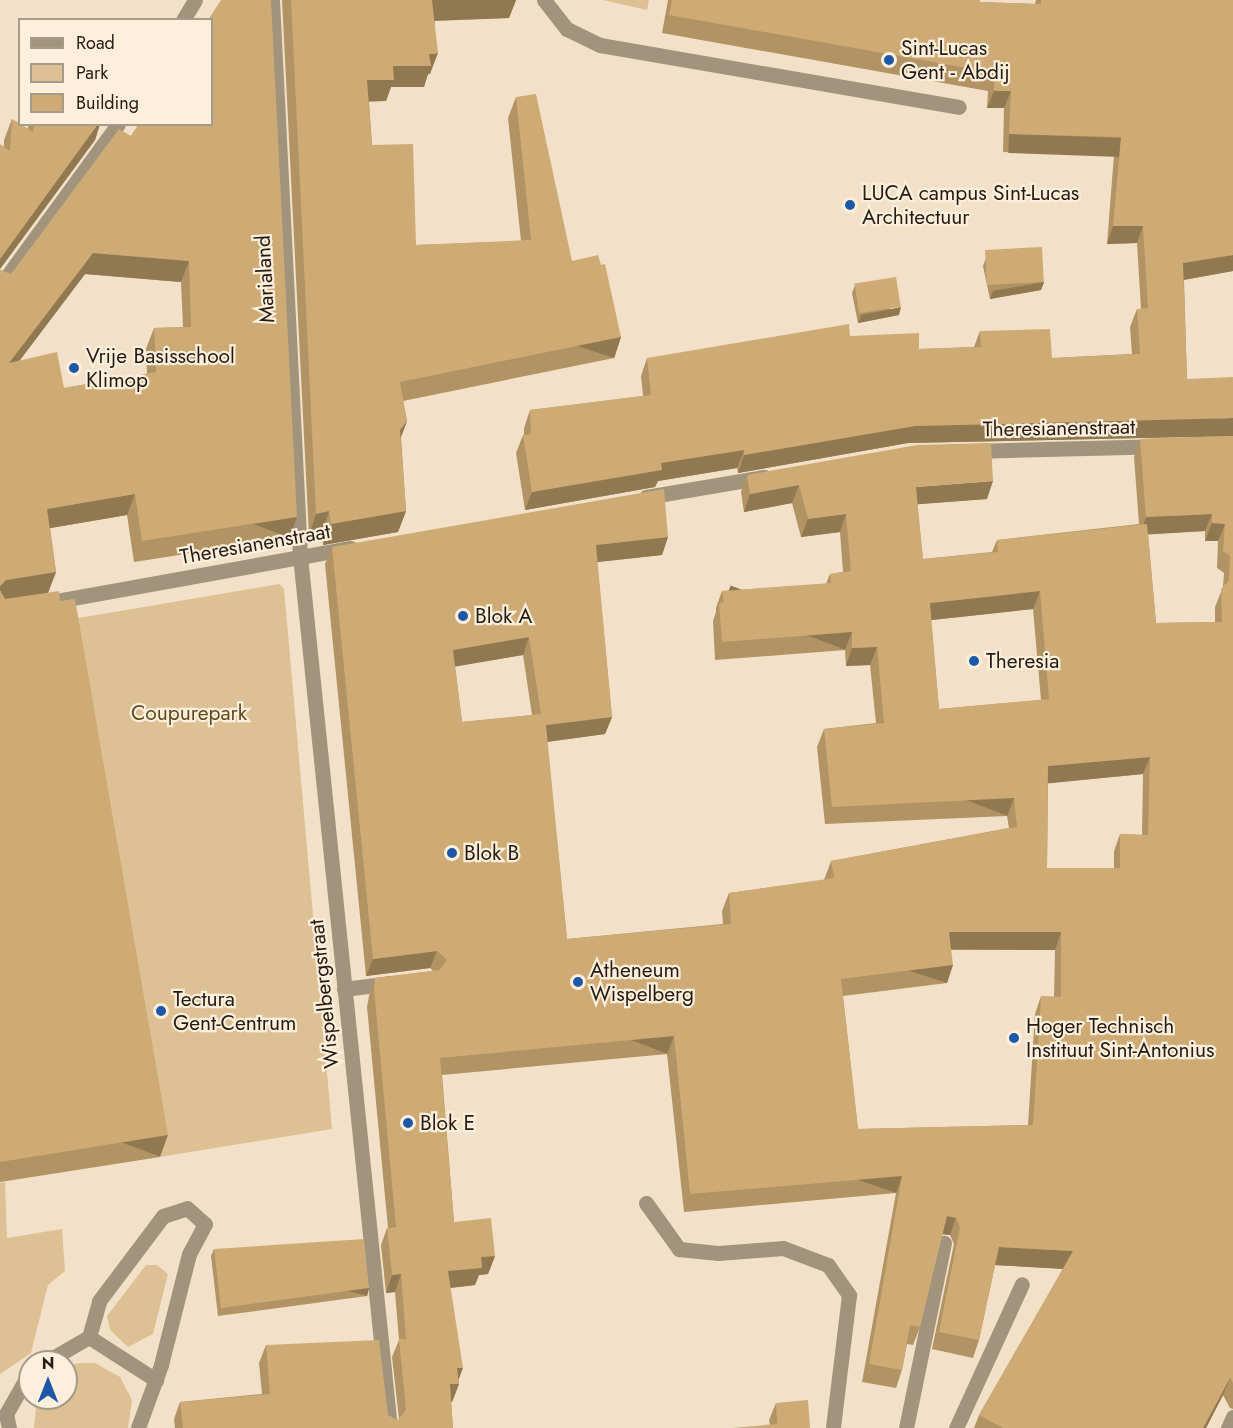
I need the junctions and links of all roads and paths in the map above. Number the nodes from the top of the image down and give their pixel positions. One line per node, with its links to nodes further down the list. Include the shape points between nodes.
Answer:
1 (195, 0): 4 (street)
2 (272, 0): 13 (street, Marialand)
3 (544, 0): 5 (street, via 567,29 600,45)
4 (184, 18)
5 (958, 107)
6 (117, 126): 7 (street)
7 (0, 286)
8 (1173, 446): 9 (street, Theresianenstraat)
9 (958, 451)
10 (781, 474): 11 (street)
11 (628, 500)
12 (370, 544): 13 (street, Theresianenstraat)
13 (300, 556): 14 (street, Theresianenstraat); 16 (street, Wispelbergstraat)
14 (0, 611)
15 (409, 981): 16 (street)
16 (344, 989): 27 (street, Wispelbergstraat)
17 (646, 1203): 28 (street, via 679,1249 718,1253 783,1248 828,1265 849,1295)
18 (944, 1243): 29 (street)
19 (1022, 1284): 30 (street)
20 (89, 1337): 21 (street); 22 (street); 22 (street, via 99,1301 163,1216 187,1208 205,1224 189,1254)
21 (67, 1350)
22 (156, 1380): 26 (street)
23 (18, 1394): 25 (street)
24 (1233, 1417): 31 (street)
25 (5, 1418)
26 (138, 1428)
27 (390, 1428)
28 (833, 1428)
29 (906, 1428)
30 (956, 1428)
31 (1228, 1428)

